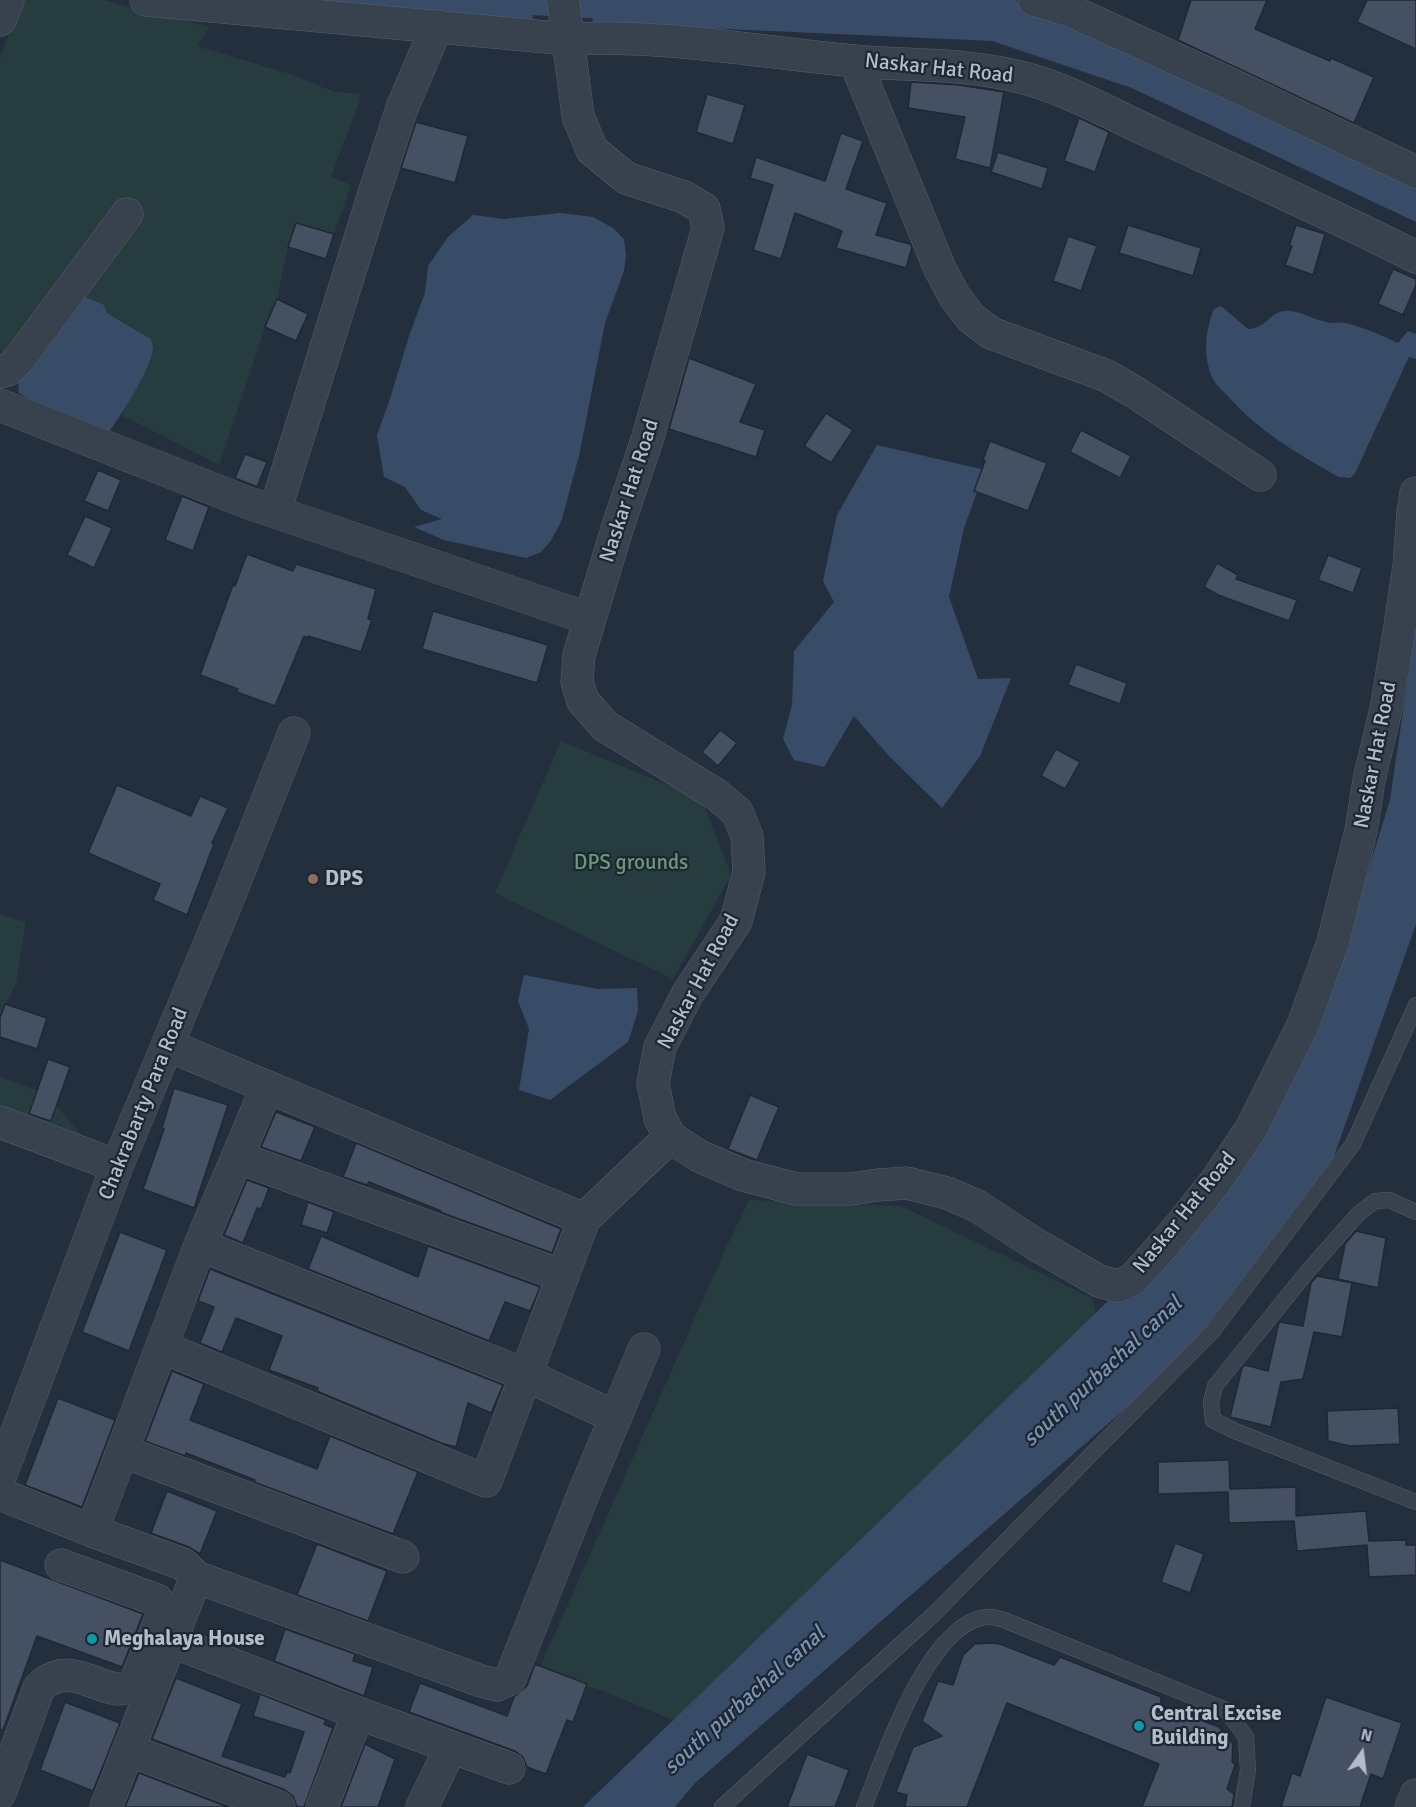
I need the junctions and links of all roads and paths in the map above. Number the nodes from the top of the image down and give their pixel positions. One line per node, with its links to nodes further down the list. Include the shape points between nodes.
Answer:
1 (8, 0): 4 (street)
2 (146, 0): 6 (street)
3 (1034, 0): 8 (street, via 1080,15)
4 (0, 20)
5 (566, 21): 6 (street); 7 (street, Naskar Hat Road, via 604,37); 16 (street, Naskar Hat Road, via 578,116 592,150 626,178 684,197 704,209 708,228)
6 (437, 26): 15 (street, via 402,108)
7 (855, 61): 10 (street, Naskar Hat Road, via 987,70 1026,78 1078,98); 13 (street, via 940,269 971,318 991,333 1107,376)
8 (1416, 172)
9 (127, 214): 11 (street, via 20,358)
10 (1416, 257)
11 (0, 372)
12 (0, 405): 15 (street)
13 (1260, 476)
14 (1416, 493): 22 (street, Naskar Hat Road, via 1400,626 1361,831 1333,942 1304,1025 1251,1129 1216,1181 1133,1279 1117,1286 1099,1281 976,1206 947,1193 907,1183 851,1190 796,1190 744,1175 699,1156)
15 (275, 511): 16 (street)
16 (590, 619): 22 (street, Naskar Hat Road, via 579,655 577,682 583,701 605,726 717,795 737,812 747,836 749,872 736,921 688,993 660,1047 653,1083 660,1118)
17 (294, 733): 19 (street, Chakrabarty Para Road)
18 (1416, 1005): 52 (lane, via 1353,1144 1212,1332 934,1614)
19 (167, 1046): 20 (street); 24 (street, Chakrabarty Para Road)
20 (267, 1087): 23 (street); 26 (street)
21 (0, 1122): 24 (street)
22 (670, 1137): 26 (street)
23 (237, 1157): 27 (street); 28 (street)
24 (117, 1166): 34 (street, Chakrabarty Para Road)
25 (1416, 1212): 36 (lane, via 1389,1200 1375,1201 1358,1214 1215,1386 1211,1402 1213,1420 1234,1431)
26 (584, 1219): 28 (street)
27 (200, 1245): 29 (street); 31 (street)
28 (563, 1276): 31 (street)
29 (162, 1347): 31 (street, via 486,1480); 33 (street)
30 (644, 1349): 32 (street)
31 (526, 1375): 32 (street)
32 (615, 1417): 40 (street, via 510,1679 497,1685)
33 (122, 1451): 37 (street); 38 (street)
34 (0, 1477)
35 (0, 1494): 37 (street)
36 (1416, 1502)
37 (92, 1531): 40 (street, via 183,1564)
38 (403, 1557)
39 (61, 1565): 46 (street, via 157,1600 164,1611 135,1683 129,1688 121,1690 60,1675 39,1688)
40 (196, 1577): 41 (street)
41 (171, 1641): 42 (street); 44 (street)
42 (358, 1713): 43 (street); 50 (street)
43 (452, 1747): 45 (street); 51 (street)
44 (129, 1750): 48 (street); 49 (street)
45 (509, 1768)
46 (0, 1793)
47 (1416, 1795): 55 (street)
48 (106, 1807)
49 (279, 1807)
50 (322, 1807)
51 (422, 1807)
52 (722, 1807)
53 (864, 1807): 54 (lane, via 924,1670 942,1644 965,1625 987,1617 1004,1620 1226,1710 1246,1737 1248,1770)
54 (1242, 1807)
55 (1411, 1807)

